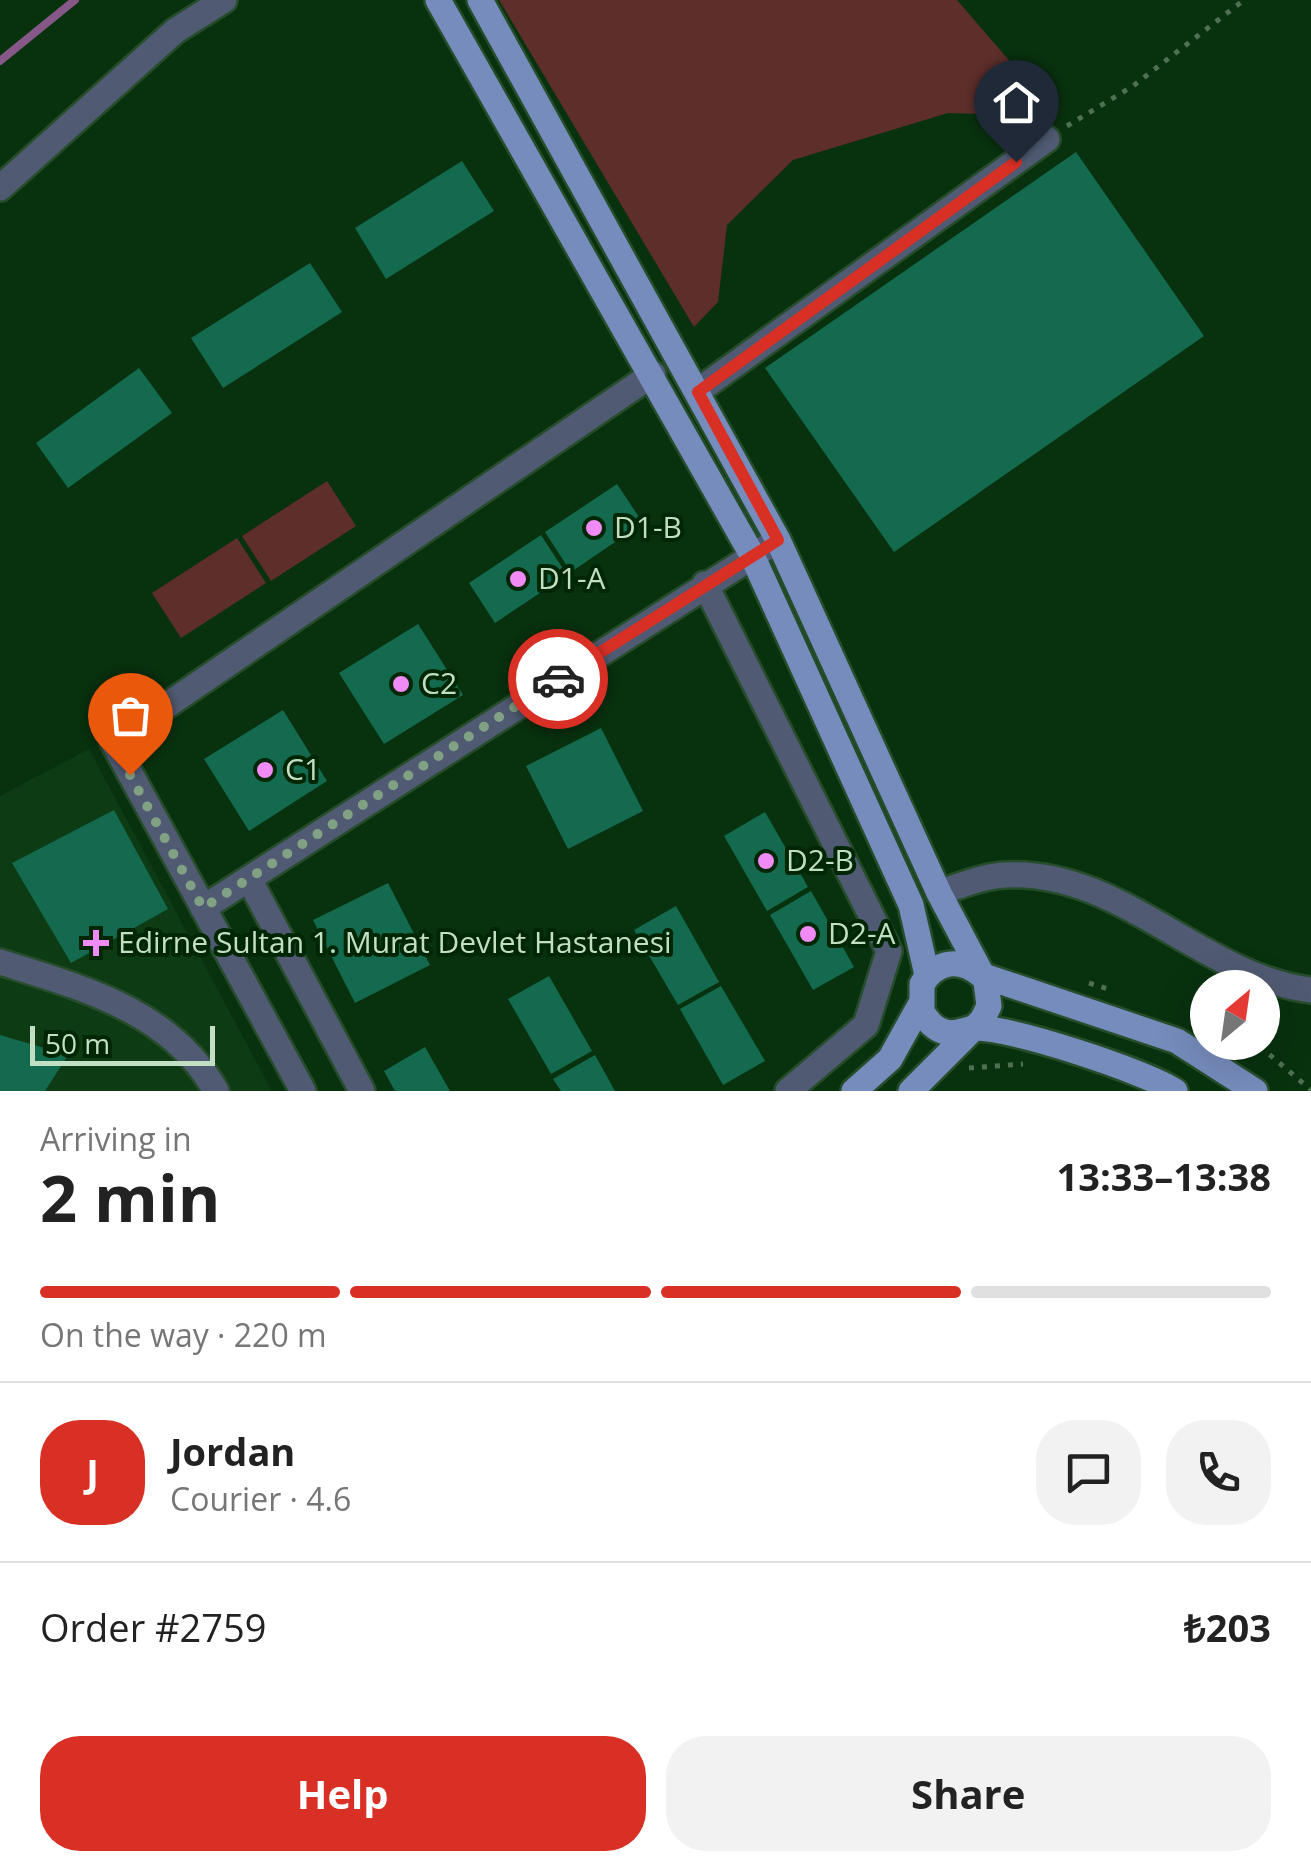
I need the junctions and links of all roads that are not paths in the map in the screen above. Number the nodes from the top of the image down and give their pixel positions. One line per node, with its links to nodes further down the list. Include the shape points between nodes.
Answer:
1 (224, 0): 5 (street, via 175,31)
2 (438, 0): 6 (main road)
3 (480, 0): 7 (main road)
4 (1048, 139): 7 (street)
5 (0, 188)
6 (654, 374): 9 (main road); 13 (street, via 112,742)
7 (698, 392): 8 (main road)
8 (778, 540): 9 (street); 12 (main road)
9 (751, 553): 10 (street); 15 (main road, via 912,904)
10 (705, 584): 11 (street); 24 (street, via 889,951 866,1025)
11 (250, 881): 13 (street); 23 (street)
12 (938, 893): 16 (main road); 17 (street, via 1004,875 1082,887 1232,965)
13 (203, 908): 22 (street)
14 (0, 962): 21 (street, via 151,1018 200,1062)
15 (928, 975): 16 (main road, via 950,963); 18 (main road)
16 (981, 975): 19 (main road, via 989,1006); 27 (main road, via 1177,1042)
17 (1311, 990)
18 (920, 1005): 19 (main road, via 940,1030); 25 (main road, via 890,1059)
19 (974, 1028): 20 (main road); 26 (main road, via 1108,1061)
20 (919, 1084)
21 (216, 1091)
22 (304, 1091)
23 (362, 1091)
24 (788, 1091)
25 (854, 1091)
26 (1175, 1091)
27 (1255, 1091)

